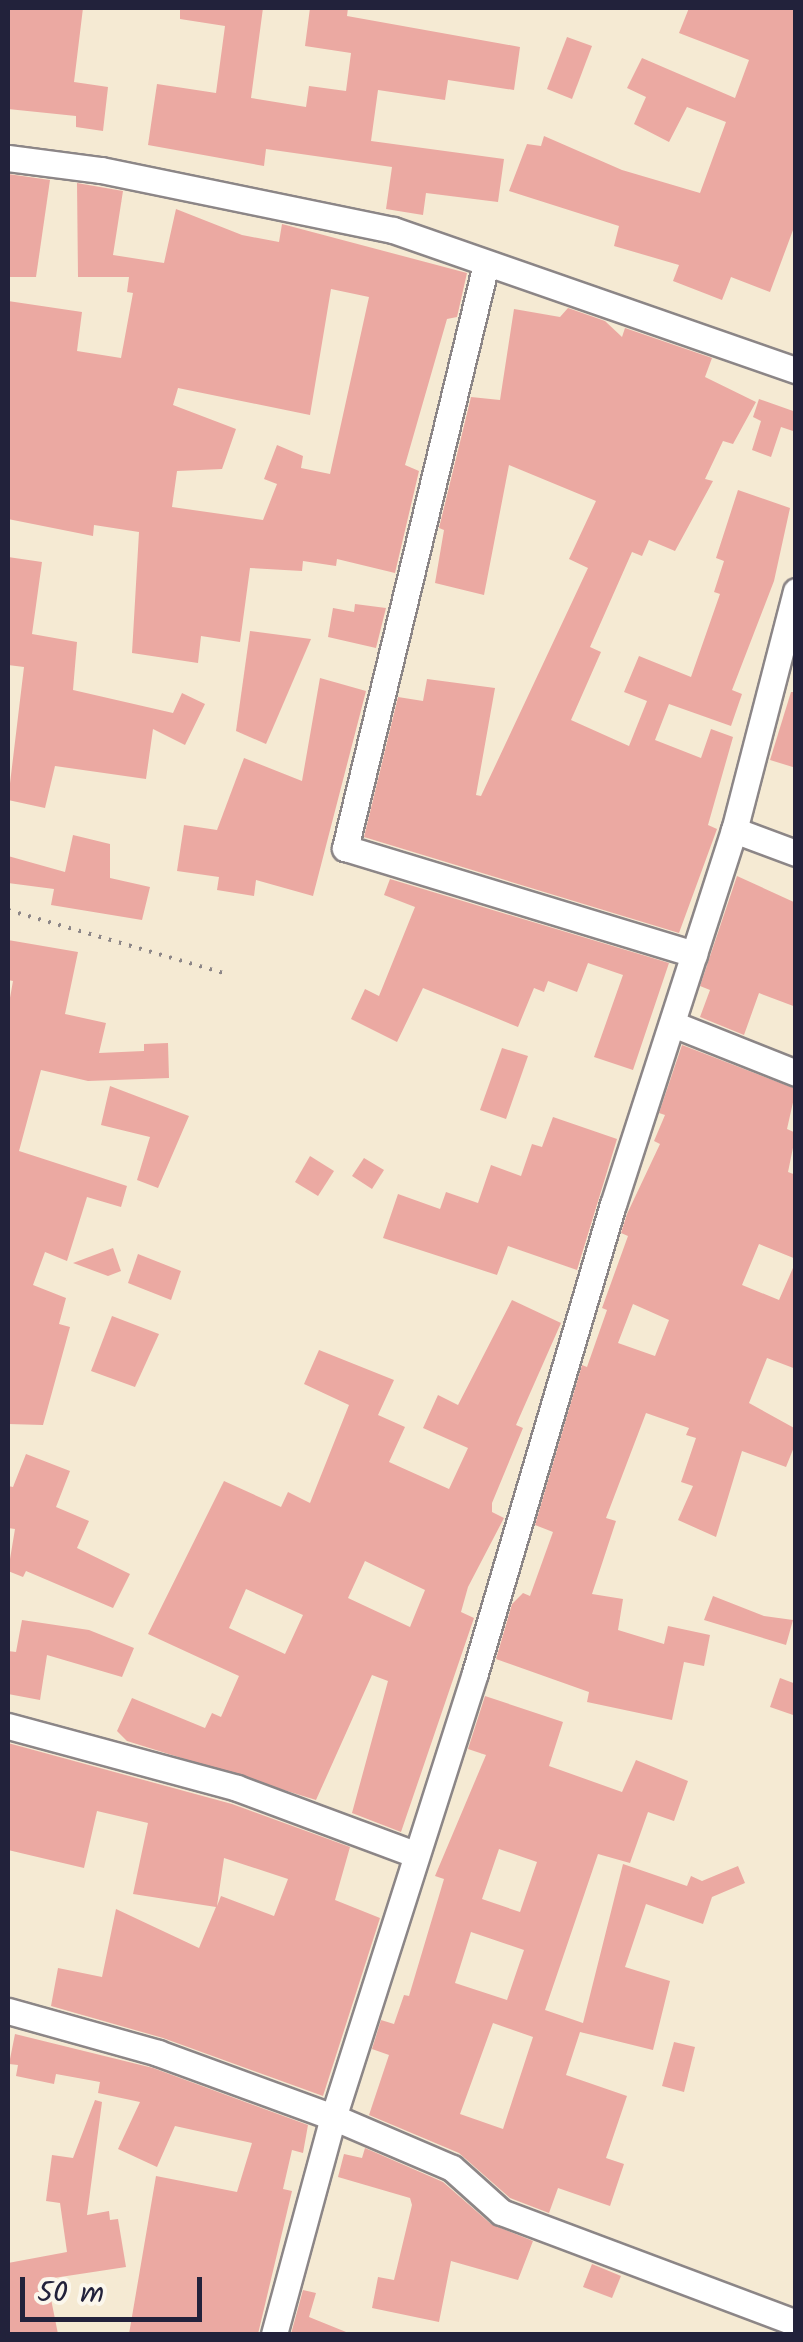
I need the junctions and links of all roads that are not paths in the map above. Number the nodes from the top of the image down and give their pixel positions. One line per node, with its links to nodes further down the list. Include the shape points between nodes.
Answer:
1 (8, 158): 2 (street, via 101,170 393,230)
2 (486, 264): 3 (street); 7 (street, via 345,848)
3 (796, 370)
4 (796, 591): 5 (street)
5 (734, 830): 6 (street); 7 (street)
6 (796, 853)
7 (694, 954): 8 (street)
8 (673, 1024): 9 (street); 11 (street)
9 (796, 1073)
10 (8, 1726): 11 (street, via 237,1788)
11 (414, 1854): 13 (street)
12 (8, 2011): 13 (street, via 158,2053)
13 (334, 2116): 14 (street, via 452,2168 501,2212); 15 (street)
14 (796, 2323)
15 (274, 2334)

